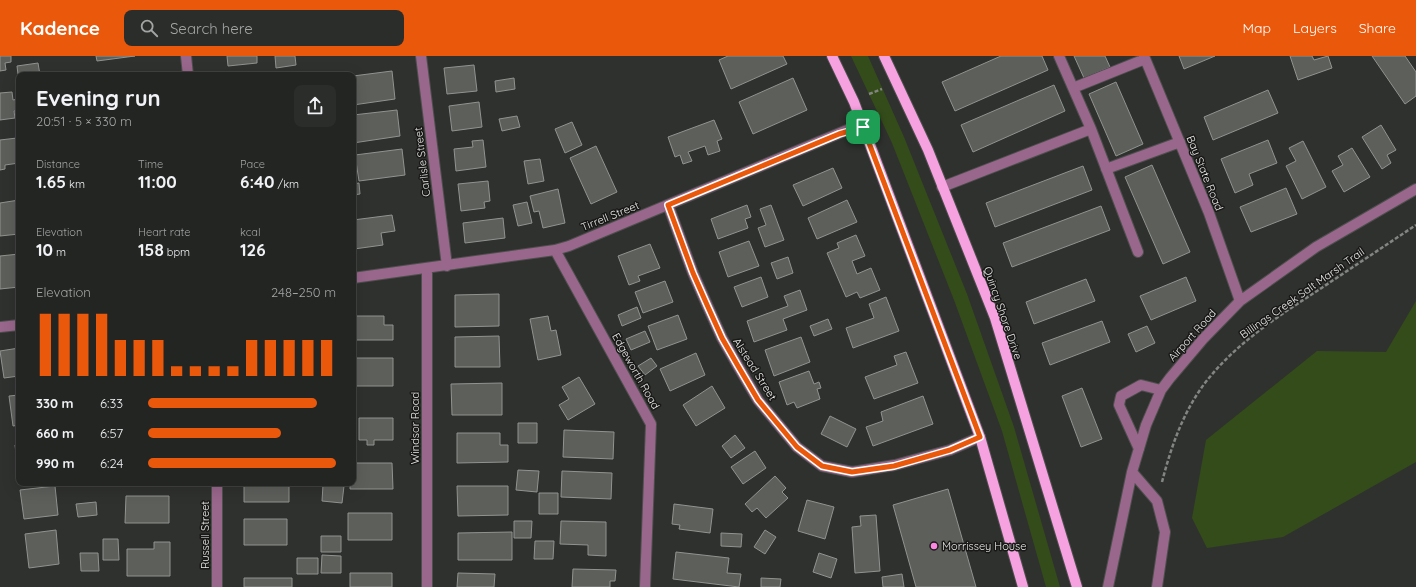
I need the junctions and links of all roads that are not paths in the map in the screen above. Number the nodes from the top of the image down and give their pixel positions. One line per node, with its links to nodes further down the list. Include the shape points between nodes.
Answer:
1 (186, 56): 7 (street)
2 (421, 56): 18 (street, Carlisle Street)
3 (832, 56): 9 (main road)
4 (884, 56): 13 (main road, Quincy Shore Drive, via 928,150)
5 (1059, 56): 8 (street)
6 (1144, 57): 8 (street); 11 (street, Bay State Road)
7 (188, 72)
8 (1073, 88): 10 (street)
9 (863, 127): 15 (street, Tirrell Street, via 839,134); 25 (main road)
10 (1091, 129): 12 (street); 13 (street)
11 (1180, 142): 12 (street); 21 (street, Bay State Road, via 1209,213)
12 (1106, 169): 17 (street)
13 (942, 187): 33 (main road, Quincy Shore Drive, via 994,318)
14 (1416, 189): 21 (street, Airport Road, via 1316,247)
15 (668, 205): 16 (street, Tirrell Street); 25 (street, Alstead Street, via 693,273 722,338 758,400 797,447 822,466 852,472 894,466 950,450)
16 (555, 250): 18 (street, Tirrell Street); 31 (street, Edgeworth Road, via 651,424)
17 (1138, 252)
18 (447, 266): 19 (street, Tirrell Street)
19 (427, 269): 20 (street, Tirrell Street); 30 (street, Windsor Road)
20 (356, 278)
21 (1240, 301): 24 (street, Airport Road, via 1203,339)
22 (16, 325): 23 (street)
23 (0, 328)
24 (1161, 390): 26 (street, Airport Road); 26 (street, via 1140,385 1121,396 1120,404)
25 (980, 437): 32 (main road)
26 (1139, 449): 27 (street, Airport Road)
27 (1132, 472): 34 (street, Airport Road); 35 (street, via 1158,501 1165,532)
28 (216, 486): 29 (street, Russell Street)
29 (217, 587)
30 (427, 587)
31 (644, 587)
32 (1023, 587)
33 (1077, 587)
34 (1108, 587)
35 (1157, 587)

